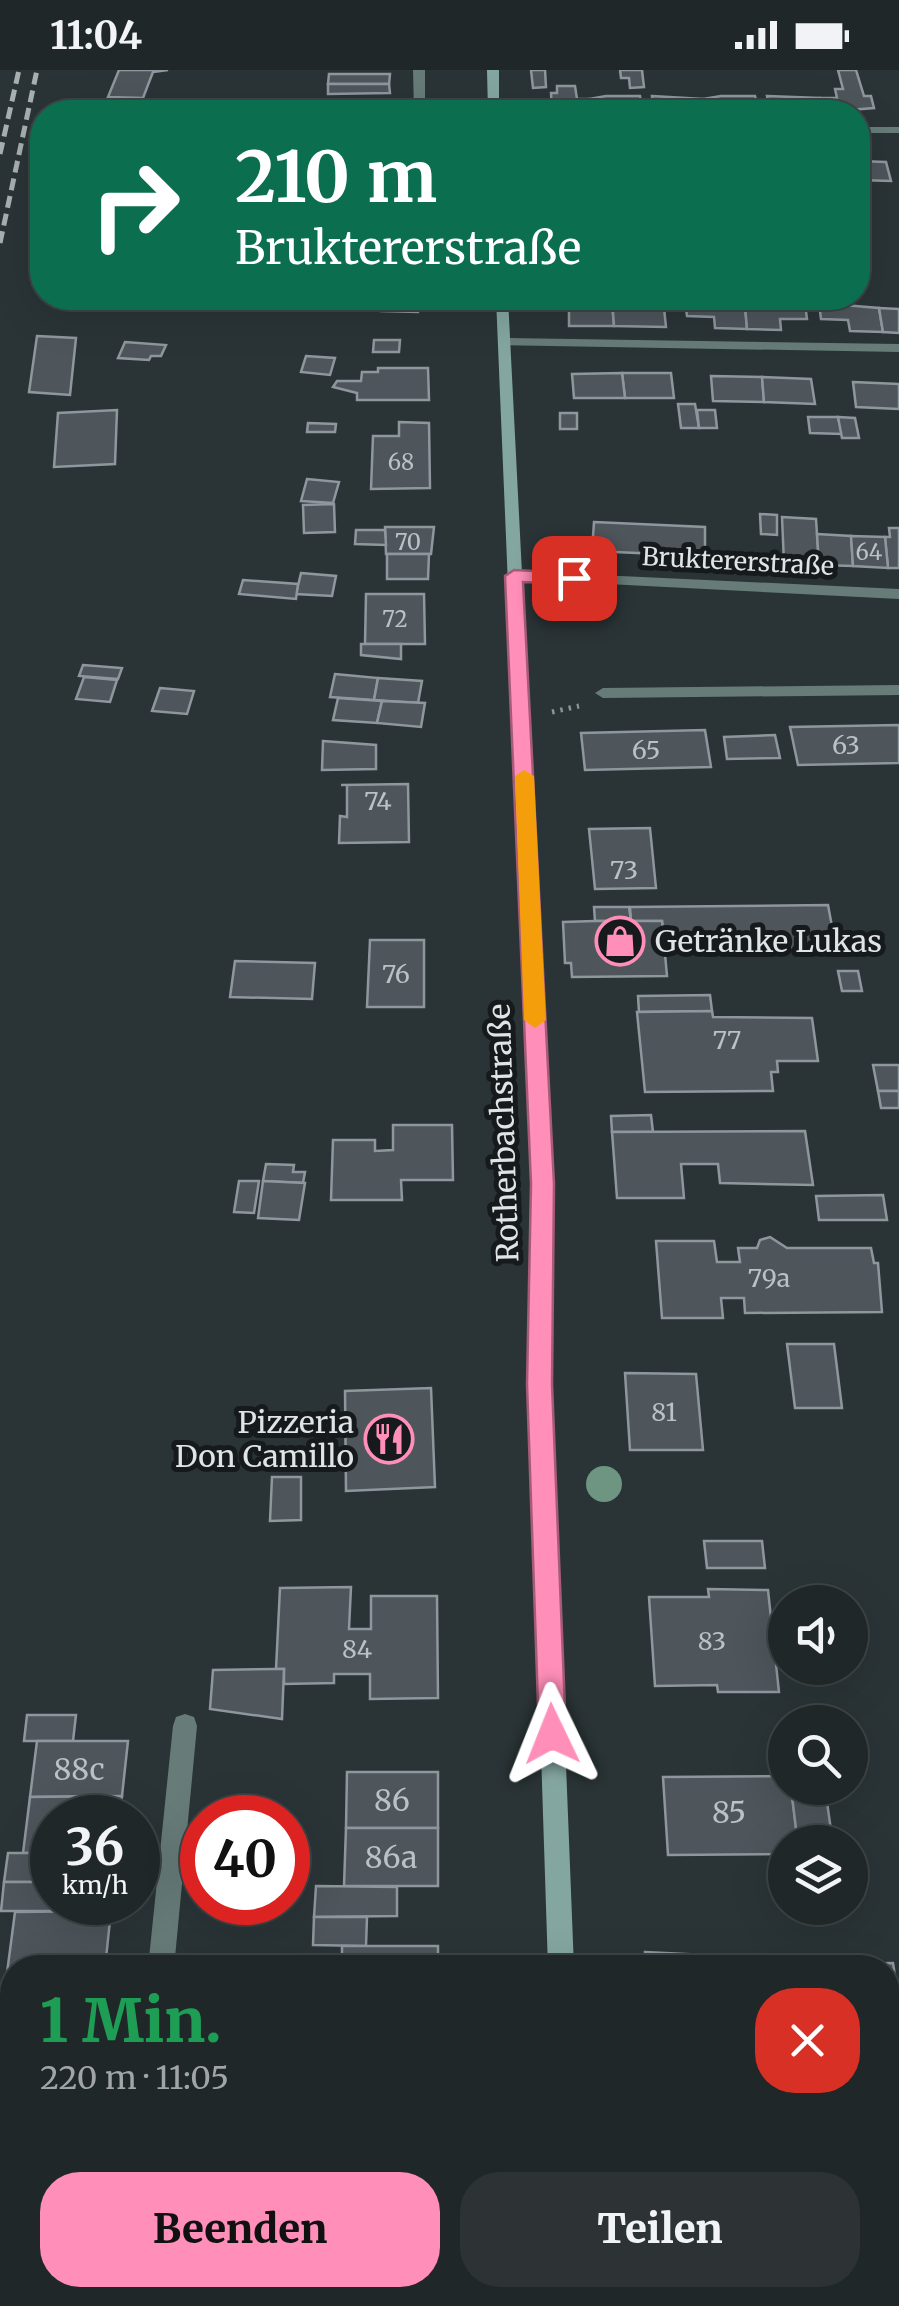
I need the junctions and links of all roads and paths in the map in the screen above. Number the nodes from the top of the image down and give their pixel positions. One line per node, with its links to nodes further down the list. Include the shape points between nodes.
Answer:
1 (419, 70): 3 (street)
2 (493, 70): 4 (street)
3 (420, 100)
4 (494, 100)
5 (870, 130): 6 (street)
6 (899, 130)
7 (503, 310): 8 (street, Rotherbachstraße)
8 (504, 342): 9 (street); 10 (street, Rotherbachstraße)
9 (899, 348)
10 (514, 576): 11 (street, Bruktererstraße); 14 (street, Rotherbachstraße)
11 (899, 594)
12 (899, 690): 13 (street)
13 (603, 693): 14 (path, via 570,711)
14 (521, 713): 17 (street, Rotherbachstraße, via 542,1184 540,1384)
15 (186, 1726): 16 (street)
16 (162, 1955)
17 (561, 1955)

